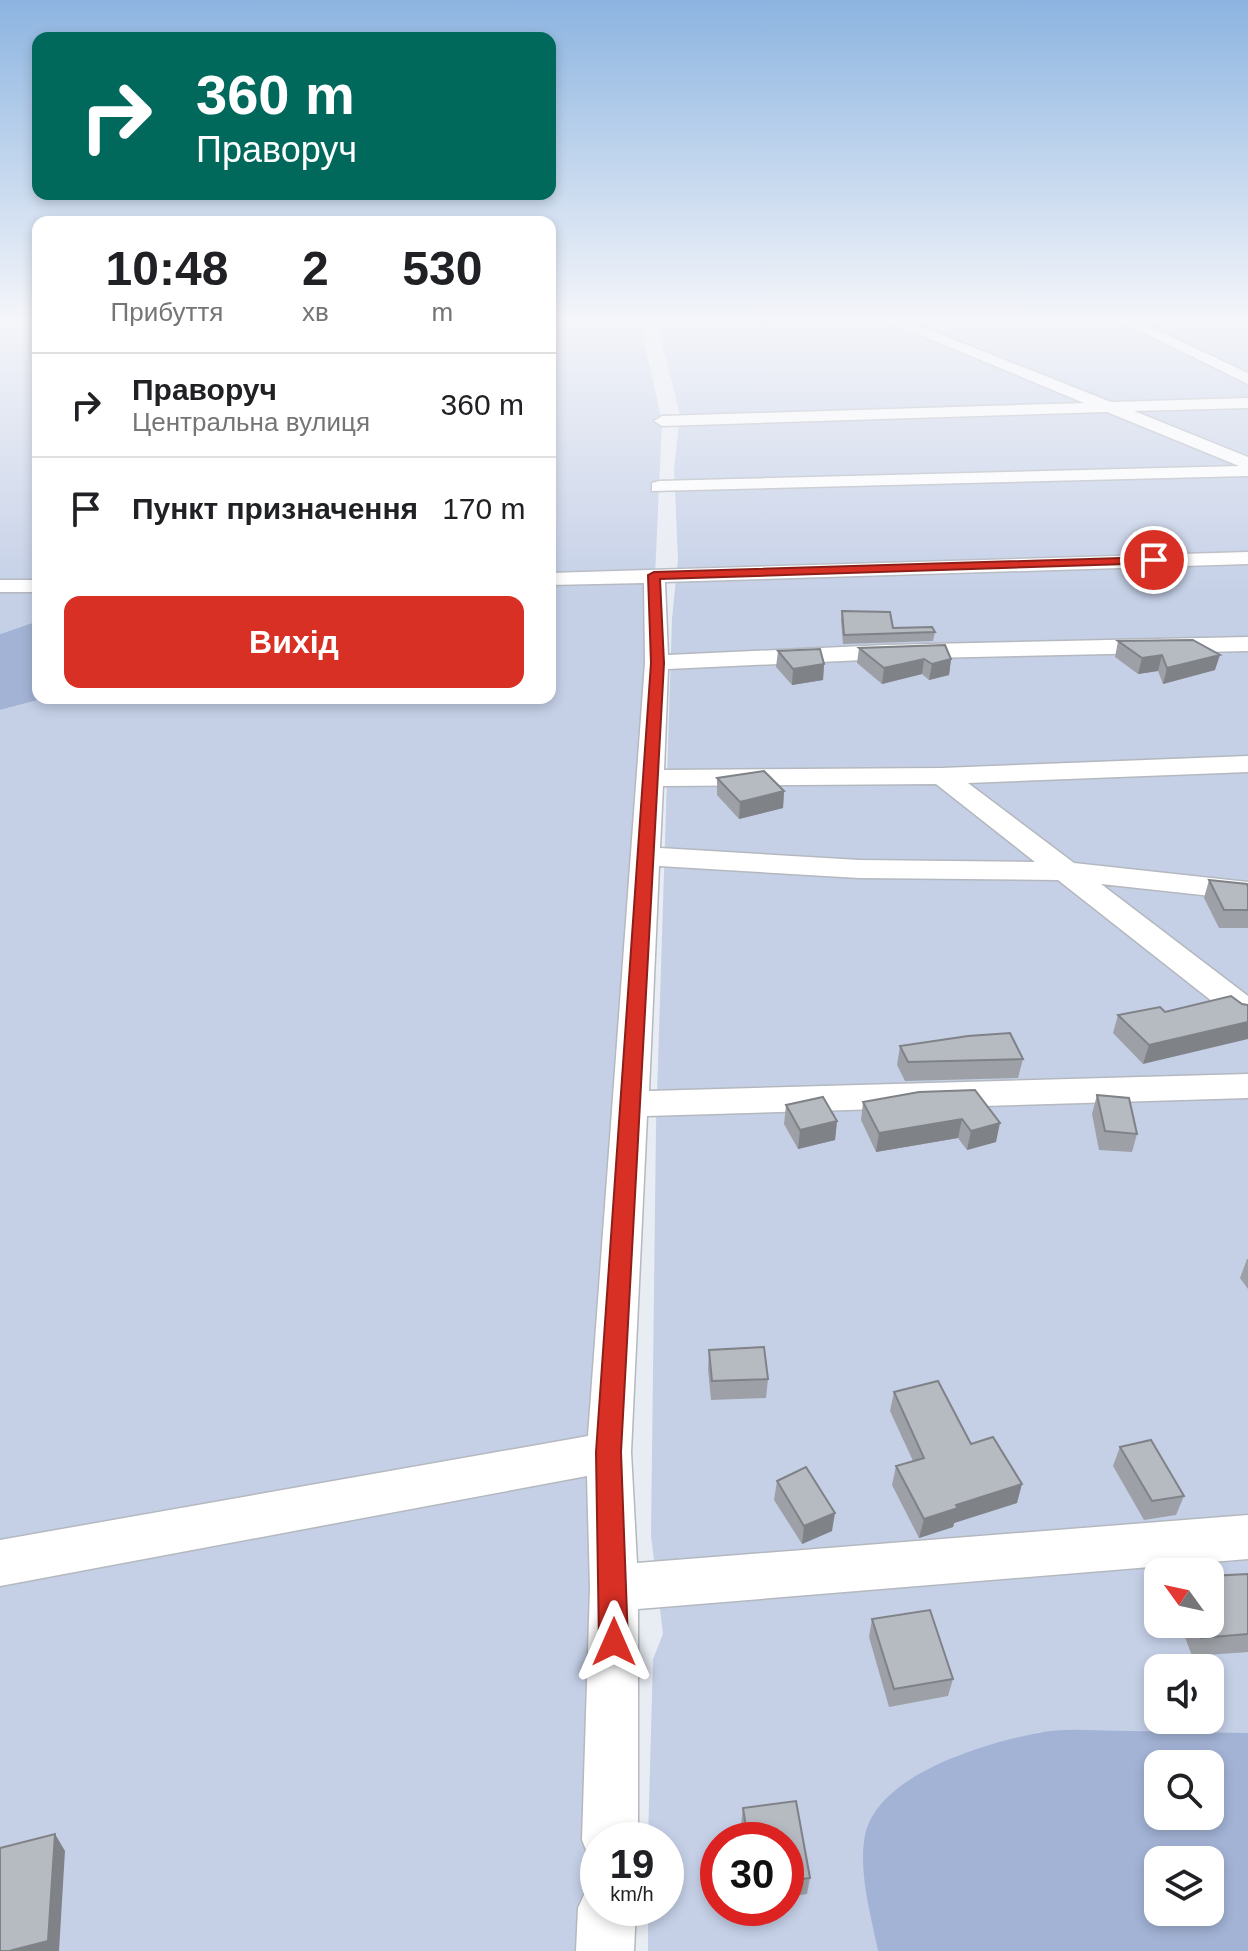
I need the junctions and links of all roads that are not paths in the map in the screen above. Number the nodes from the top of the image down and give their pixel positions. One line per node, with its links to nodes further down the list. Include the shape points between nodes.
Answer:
1 (1011, 411): 3 (street)
2 (1125, 411): 4 (street)
3 (662, 421)
4 (1248, 463)
5 (1248, 471): 6 (street)
6 (659, 487)
7 (1248, 558): 8 (street)
8 (654, 575): 9 (street); 13 (street)
9 (556, 579)
10 (0, 586): 11 (street)
11 (32, 586)
12 (1248, 644): 13 (street)
13 (657, 663): 16 (street)
14 (1248, 764): 15 (street)
15 (942, 776): 16 (street); 18 (street)
16 (649, 778): 17 (street)
17 (644, 856): 18 (street, via 859,869); 22 (street)
18 (1065, 871): 19 (street); 20 (street)
19 (1248, 891)
20 (1248, 1012)
21 (1248, 1086): 22 (street)
22 (629, 1104): 23 (street)
23 (609, 1452): 25 (street); 26 (street)
24 (1248, 1537): 26 (street)
25 (0, 1563)
26 (614, 1588): 27 (street)
27 (610, 1822)
28 (606, 1926): 29 (street)
29 (605, 1951)

